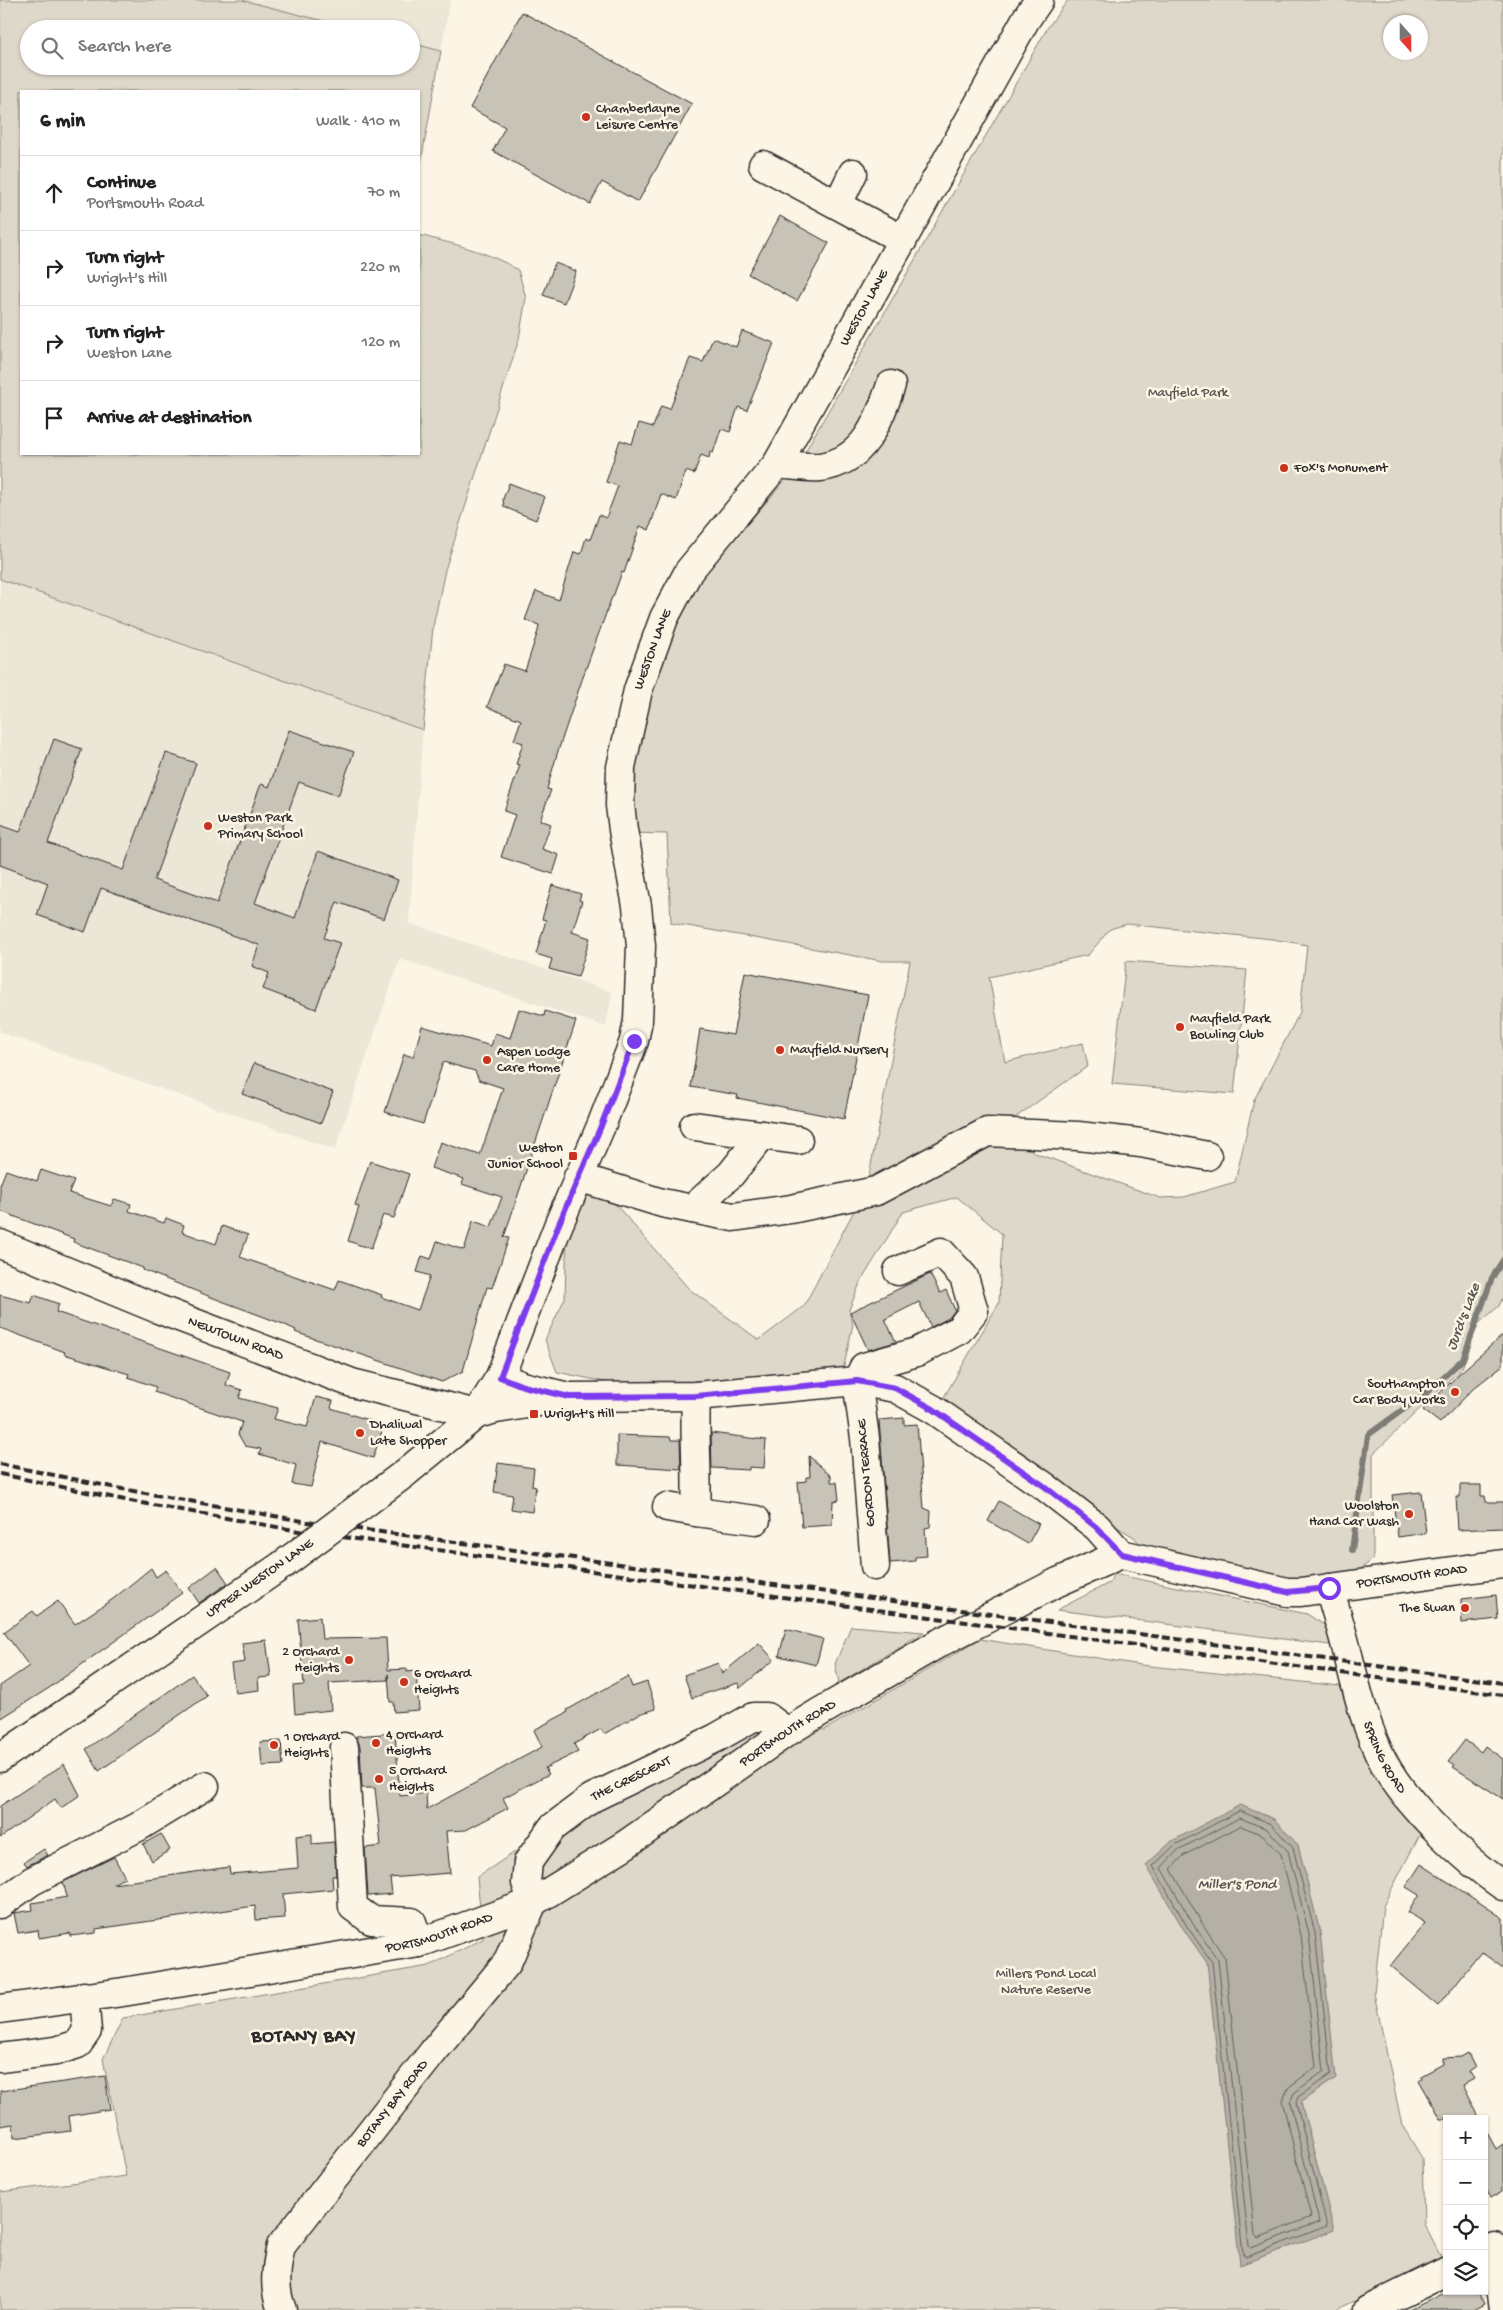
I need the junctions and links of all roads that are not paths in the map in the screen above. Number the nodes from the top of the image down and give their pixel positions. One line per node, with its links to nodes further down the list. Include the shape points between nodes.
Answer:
1 (1039, 0): 5 (street, WESTON LANE)
2 (763, 165): 4 (street)
3 (853, 173): 4 (street)
4 (838, 204): 5 (street)
5 (903, 240): 7 (street, WESTON LANE)
6 (891, 385): 7 (street, via 871,435 854,452 823,466 809,468)
7 (778, 464): 12 (street, WESTON LANE, via 689,571 664,618 632,709 621,767 620,805 641,946 638,1020 627,1063)
8 (694, 1126): 9 (street)
9 (762, 1135): 10 (street); 13 (street, via 731,1174)
10 (798, 1140)
11 (1207, 1156): 13 (street, via 1141,1143 1078,1136 987,1132 876,1190 791,1209 733,1216)
12 (578, 1177): 13 (street); 16 (street, WESTON LANE)
13 (692, 1209)
14 (0, 1244): 20 (street, NEWTOWN ROAD, via 344,1380)
15 (898, 1271): 17 (street, via 941,1252 964,1277 974,1311 960,1330 917,1352 864,1367)
16 (500, 1377): 19 (street); 20 (street, UPPER WESTON LANE)
17 (857, 1381): 18 (street); 24 (street, via 895,1388 933,1409 1063,1501 1096,1527); 26 (street, GORDON TERRACE)
18 (696, 1396): 19 (street); 22 (street)
19 (569, 1397): 20 (street)
20 (477, 1414): 30 (street, UPPER WESTON LANE, bridge, via 404,1474 281,1566)
21 (667, 1507): 22 (street)
22 (696, 1512): 23 (street)
23 (756, 1520)
24 (1122, 1554): 27 (street, PORTSMOUTH ROAD, via 1287,1592); 28 (street, PORTSMOUTH ROAD, via 1056,1583 941,1642)
25 (1503, 1564): 27 (street, PORTSMOUTH ROAD)
26 (875, 1566)
27 (1329, 1588): 32 (street, SPRING ROAD, via 1360,1700 1384,1764 1420,1810 1455,1846)
28 (787, 1732): 33 (street, PORTSMOUTH ROAD, via 625,1845); 33 (street, THE CRESCENT, via 767,1718 753,1716 716,1738 592,1798 552,1828 528,1862 526,1883)
29 (344, 1747): 35 (street, via 353,1907 371,1920 412,1922)
30 (0, 1758)
31 (205, 1786): 34 (street, via 138,1827 32,1881)
32 (1503, 1886)
33 (533, 1902): 35 (street, PORTSMOUTH ROAD); 42 (street, BOTANY BAY ROAD, via 507,1963 281,2246 275,2272)
34 (0, 1904)
35 (419, 1943): 36 (street, PORTSMOUTH ROAD)
36 (84, 1996): 37 (street, PORTSMOUTH ROAD); 38 (street, via 87,2031 78,2044 56,2051)
37 (0, 2008)
38 (0, 2058)
39 (1494, 2247): 41 (street)
40 (1443, 2273): 43 (street)
41 (1503, 2309)
42 (282, 2310)
43 (1368, 2310)

